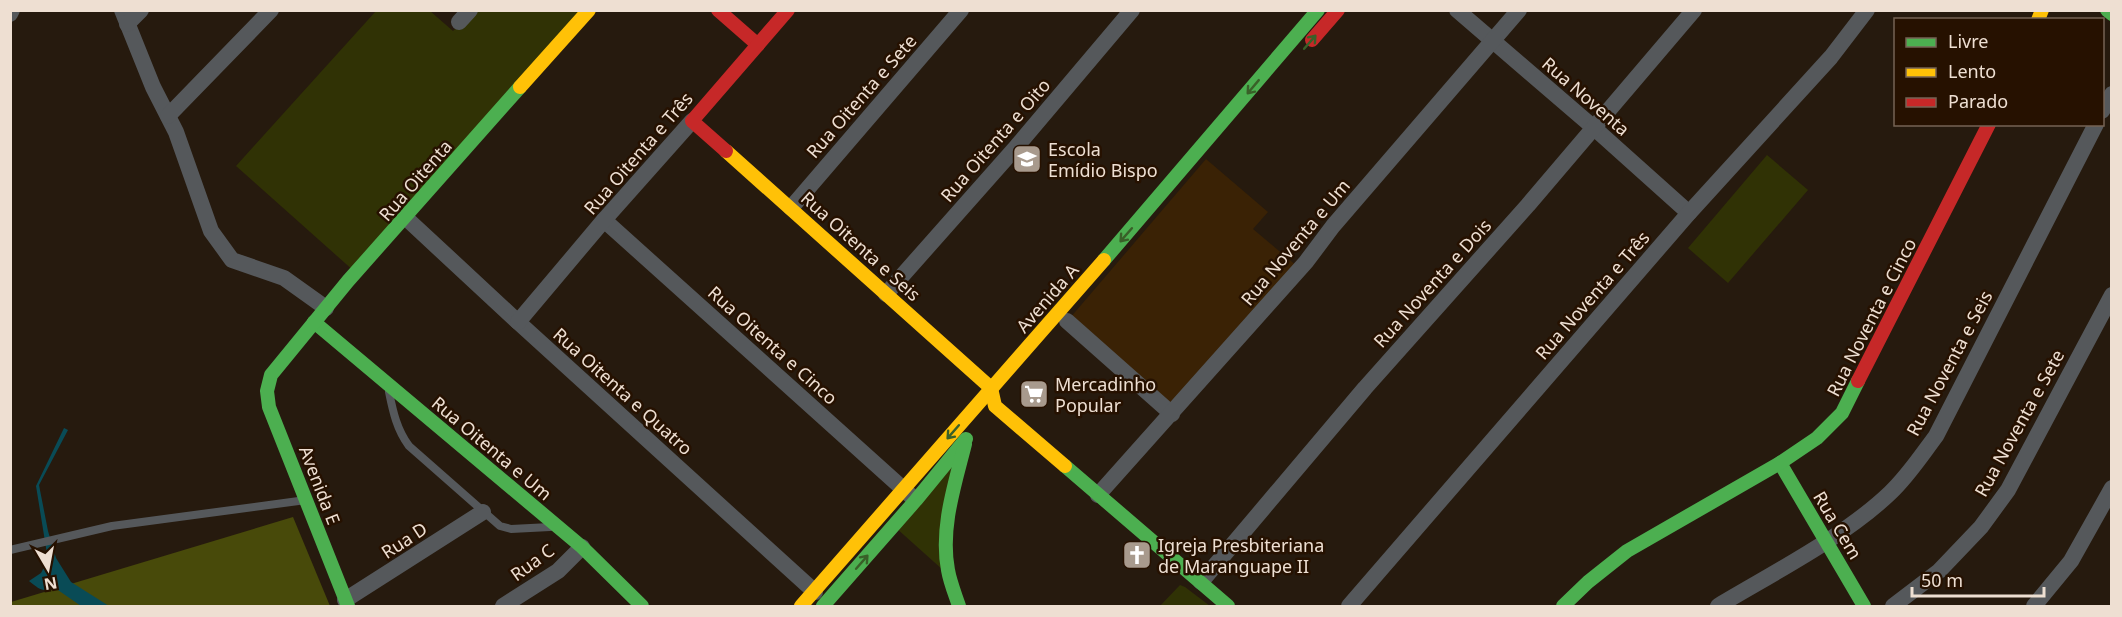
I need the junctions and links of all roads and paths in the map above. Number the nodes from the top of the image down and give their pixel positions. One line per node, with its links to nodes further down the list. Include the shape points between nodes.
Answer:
1 (141, 10): 16 (street)
2 (272, 10): 23 (street)
3 (589, 10): 30 (street, Rua Oitenta)
4 (718, 10): 18 (street)
5 (788, 10): 18 (street, Rua Oitenta e Três)
6 (961, 10): 28 (street, Rua Oitenta e Sete)
7 (1132, 10): 32 (street, Rua Oitenta e Oito)
8 (1318, 10): 40 (street, Avenida A, one-way to 40)
9 (1338, 10): 19 (street, one-way to 9)
10 (1457, 10): 17 (street, Rua Noventa)
11 (1519, 10): 17 (street, Rua Noventa e Um)
12 (1694, 10): 27 (street, Rua Noventa e Dois)
13 (1866, 10): 29 (street, Rua Noventa e Três, via 1831,57)
14 (2107, 10): 15 (street)
15 (2112, 14)
16 (125, 17): 23 (street)
17 (1492, 41): 27 (street, Rua Noventa); 42 (street, Rua Noventa e Um)
18 (758, 45): 24 (street, Rua Oitenta e Três)
19 (1300, 54)
20 (2112, 94): 22 (street)
21 (1254, 106): 35 (street, Avenida A)
22 (2104, 109)
23 (168, 116): 34 (street, via 211,231 232,260 284,278)
24 (692, 120): 28 (street, Rua Oitenta e Seis); 31 (street, Rua Oitenta e Três)
25 (1988, 126): 43 (street, Rua Noventa e Cinco, via 1842,413 1817,438)
26 (2095, 126): 51 (street, Rua Noventa e Seis, via 1936,436 1889,494)
27 (1593, 128): 29 (street, Rua Noventa); 54 (street, Rua Noventa e Dois)
28 (791, 208): 32 (street, Rua Oitenta e Seis)
29 (1689, 213): 62 (street, Rua Noventa e Três)
30 (406, 218): 34 (street, Rua Oitenta); 37 (street, Rua Oitenta e Quatro)
31 (604, 220): 37 (street, Rua Oitenta e Três); 45 (street, Rua Oitenta e Cinco)
32 (886, 294): 40 (street, Rua Oitenta e Seis)
33 (2112, 295): 66 (street, Rua Noventa e Sete, via 2008,490 1981,527 1939,572)
34 (326, 308): 36 (street, Rua Oitenta)
35 (1068, 321): 41 (street, Avenida A); 42 (street)
36 (314, 322): 38 (street, Rua Oitenta); 39 (street, Rua Oitenta e Um)
37 (518, 322): 55 (street, Rua Oitenta e Quatro)
38 (271, 375): 47 (street, Avenida E, via 269,407)
39 (387, 383): 49 (lane, via 394,415 409,446); 50 (street, Rua Oitenta e Um)
40 (991, 388): 41 (street); 45 (street, Avenida A, one-way to 45)
41 (999, 401): 46 (street)
42 (1172, 414): 46 (street, Rua Noventa e Um)
43 (1780, 463): 51 (street, Rua Cem); 63 (street, Rua Noventa e Cinco, via 1627,551)
44 (2112, 488): 67 (street, via 2071,561)
45 (903, 489): 48 (street, Rua Oitenta e Cinco); 55 (street, Avenida A)
46 (1098, 495): 54 (street)
47 (307, 500): 53 (lane, via 112,526); 56 (street, Avenida E)
48 (916, 500): 55 (street, Avenida A, one-way to 48); 60 (street, Avenida A, via 970,435 947,527 947,567)
49 (483, 512): 50 (lane, via 511,529); 56 (street, Rua D)
50 (556, 526): 52 (street, Rua Oitenta e Um)
51 (1827, 540): 64 (street, Rua Noventa e Seis); 65 (street, Rua Cem)
52 (582, 548): 57 (street, Rua C, via 558,571); 58 (street, Rua Oitenta e Um)
53 (10, 550)
54 (1201, 582): 61 (street)
55 (819, 599): 59 (street, Avenida A)
56 (346, 603)
57 (503, 606)
58 (642, 606)
59 (801, 606)
60 (959, 606)
61 (1228, 606)
62 (1349, 606)
63 (1563, 606)
64 (1718, 606)
65 (1864, 606)
66 (1893, 606)
67 (2034, 606)

